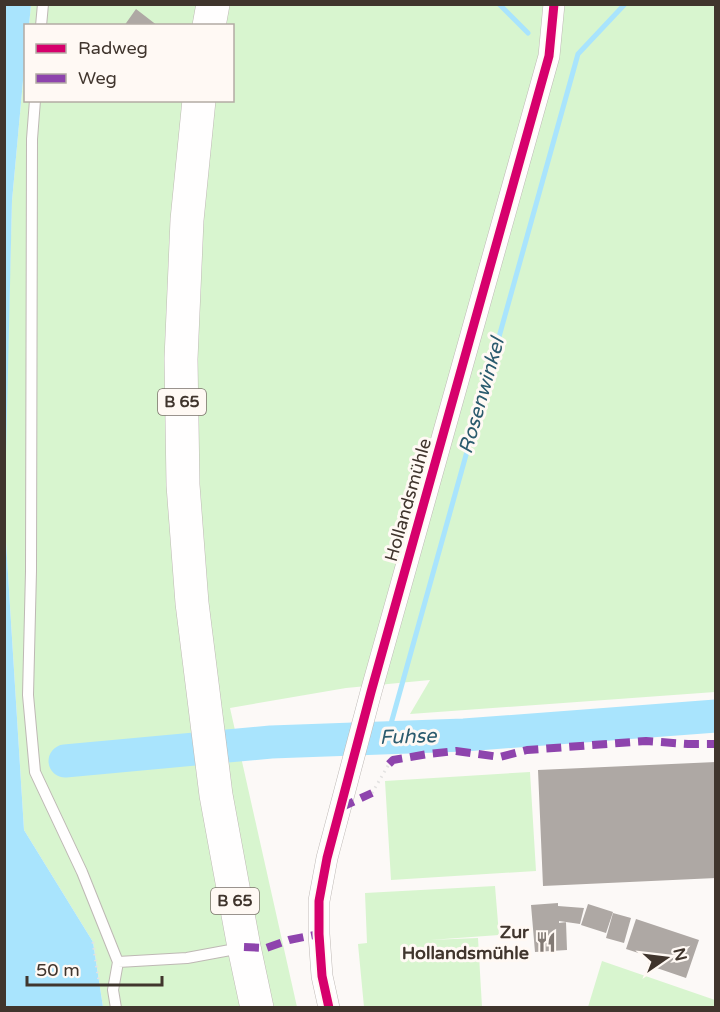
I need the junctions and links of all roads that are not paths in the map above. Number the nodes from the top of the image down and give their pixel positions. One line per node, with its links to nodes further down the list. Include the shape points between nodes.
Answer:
1 (43, 4): 4 (lane)
2 (213, 4): 5 (main road)
3 (554, 4): 12 (street, Hollandsmühle, via 549,56 327,858 319,901 319,942)
4 (41, 24)
5 (209, 24)
6 (35, 102): 9 (lane, via 28,696 35,772 82,872)
7 (199, 102): 8 (main road, B 65, via 187,220 183,485 192,603 216,795)
8 (244, 947): 9 (lane, via 187,958); 11 (main road, B 65)
9 (118, 962): 10 (lane, via 113,990)
10 (116, 1008)
11 (257, 1008)
12 (329, 1008)

